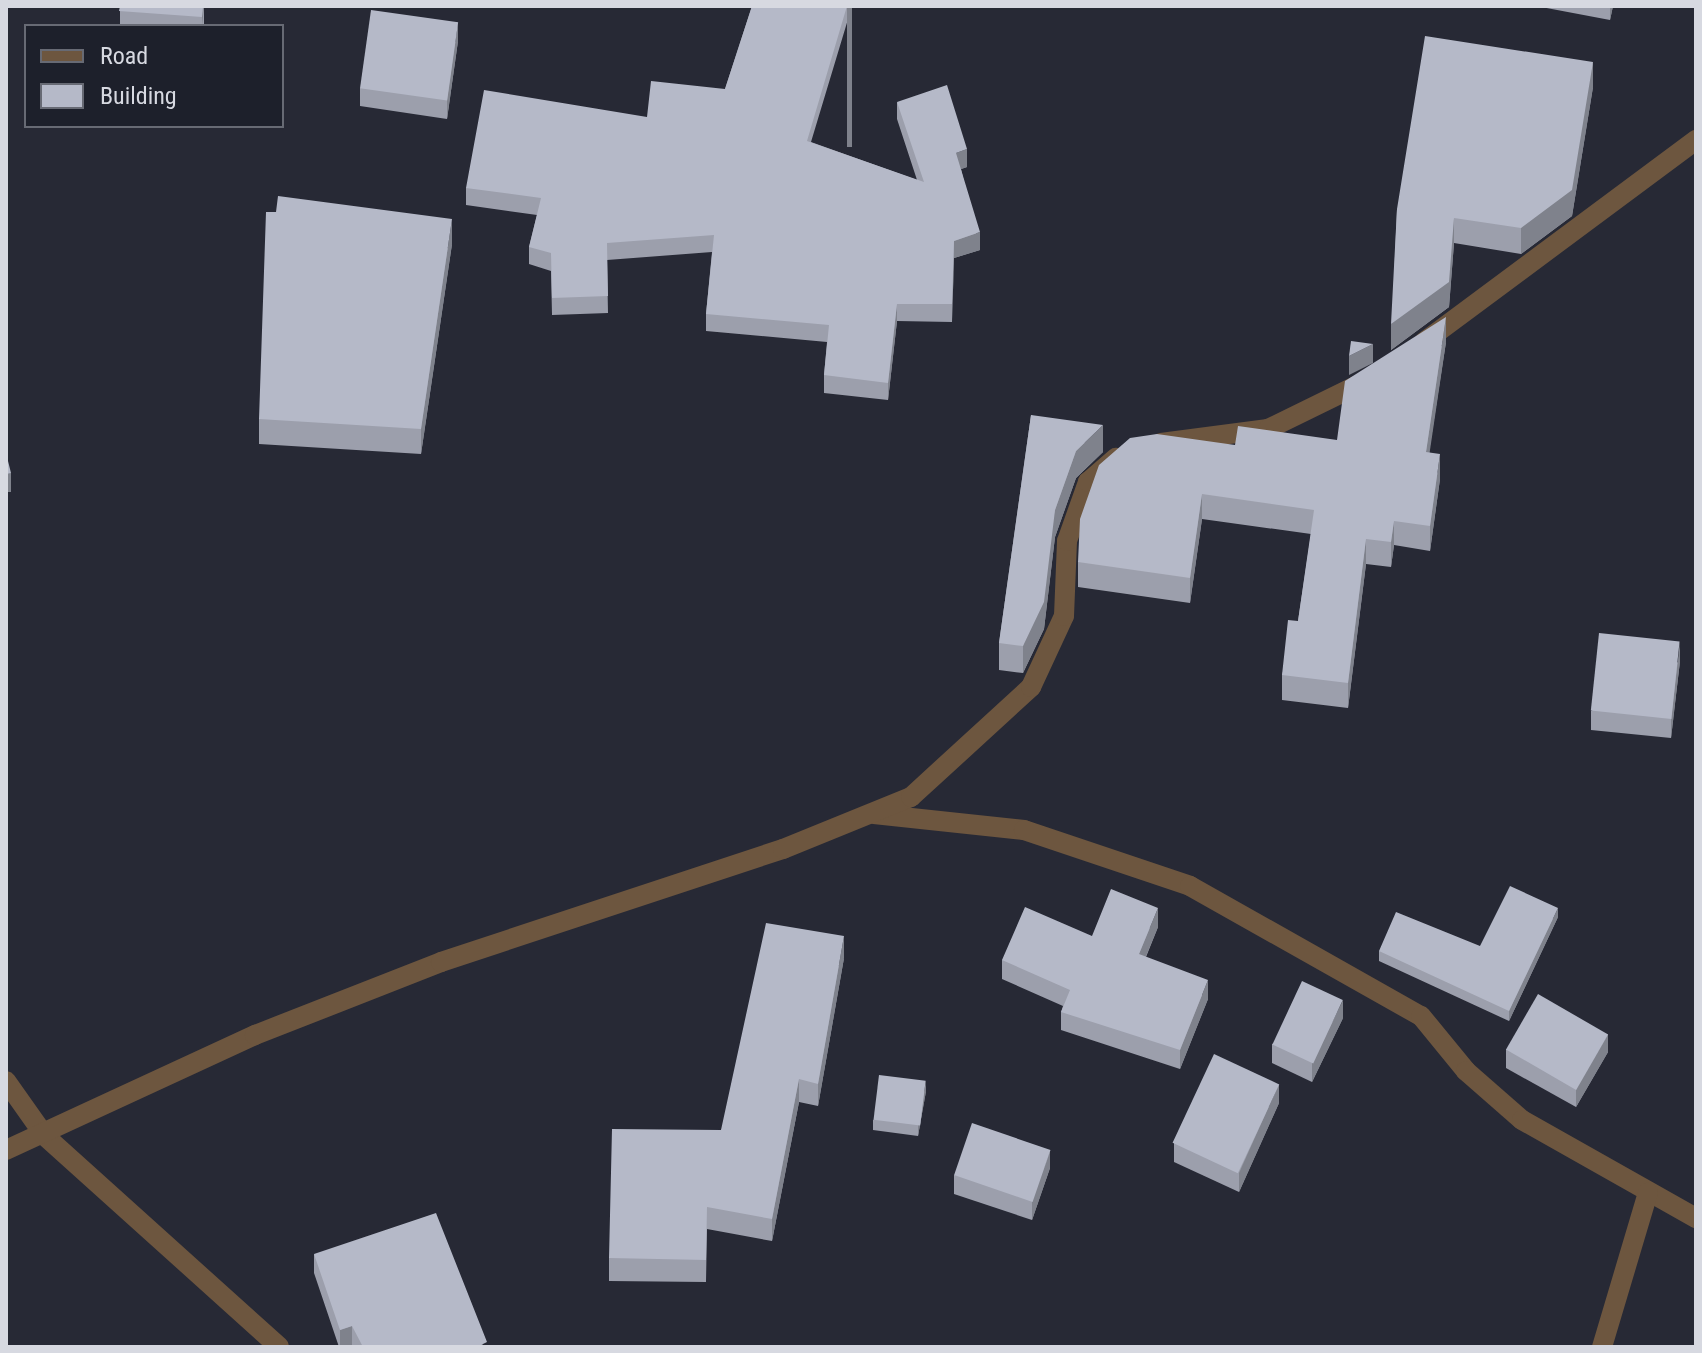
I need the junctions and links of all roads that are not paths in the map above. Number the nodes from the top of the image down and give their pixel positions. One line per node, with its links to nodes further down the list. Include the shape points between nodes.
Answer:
1 (1696, 140): 2 (street, via 1399,361 1268,429 1124,451 1088,482 1067,541 1064,616 1031,687 911,797)
2 (870, 814): 4 (street, via 441,962 255,1035); 6 (street, via 1024,830 1190,886 1421,1016 1466,1071 1522,1120)
3 (6, 1081): 4 (street)
4 (45, 1136): 5 (street); 8 (street)
5 (6, 1150)
6 (1648, 1193): 7 (street); 9 (street)
7 (1696, 1218)
8 (279, 1347)
9 (1602, 1347)

